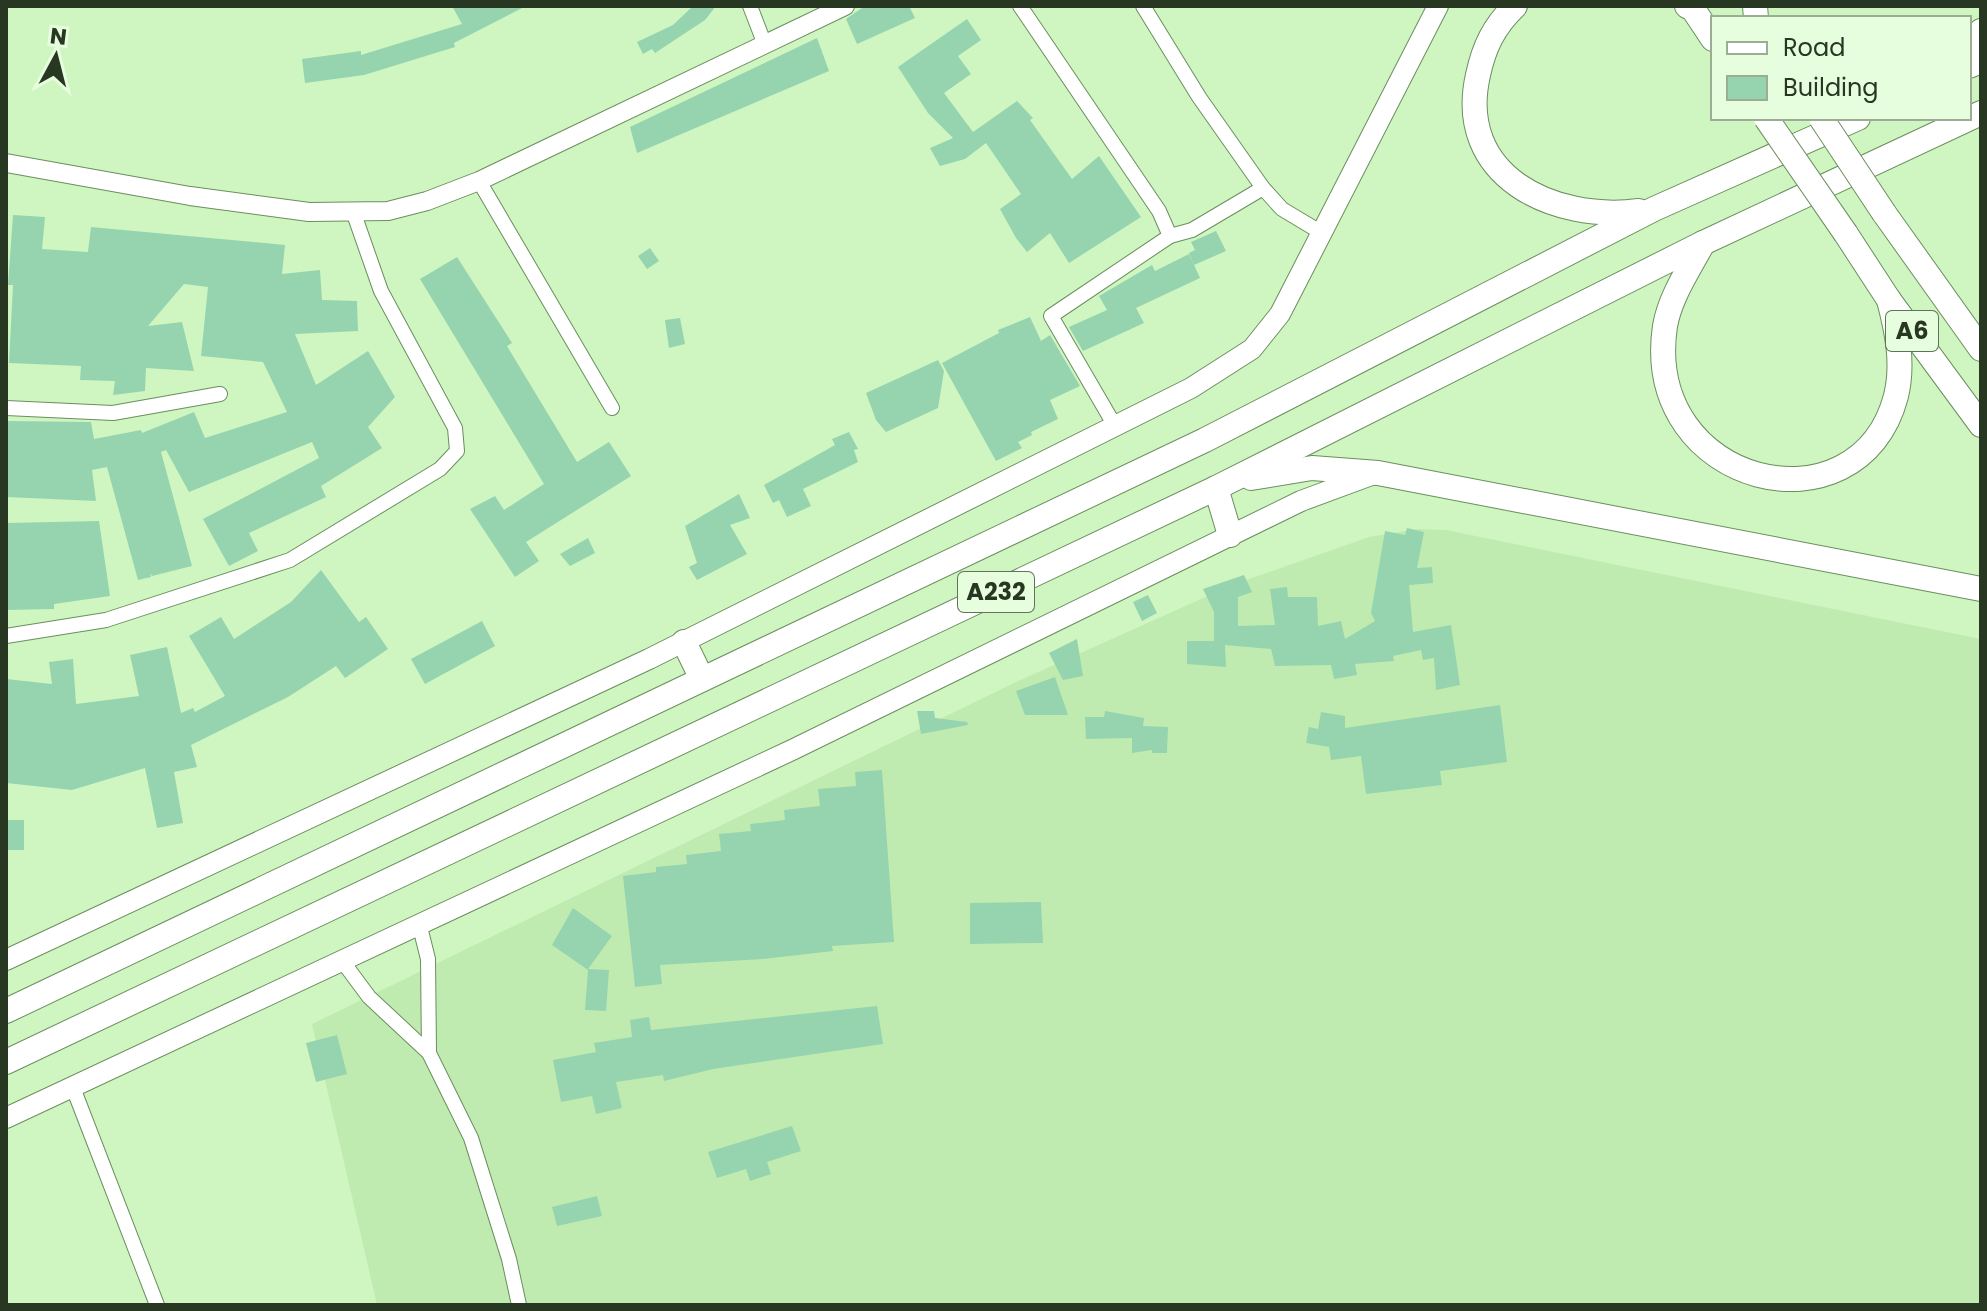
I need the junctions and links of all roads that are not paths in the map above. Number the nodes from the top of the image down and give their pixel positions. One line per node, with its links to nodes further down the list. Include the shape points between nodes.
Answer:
1 (750, 6): 9 (street)
2 (845, 6): 9 (street)
3 (1020, 6): 20 (street, via 1159,211)
4 (1143, 6): 16 (street)
5 (1438, 6): 19 (main road)
6 (1515, 6): 17 (highway, via 1492,31 1475,86 1478,136 1488,155 1534,195 1563,207 1587,214)
7 (1691, 7): 8 (highway)
8 (1711, 36)
9 (765, 45): 15 (street)
10 (1767, 120): 23 (highway, A6, bridge)
11 (1822, 120): 22 (highway, A6, bridge)
12 (1854, 120): 17 (highway, A232)
13 (1966, 120): 21 (highway, A232)
14 (6, 163): 18 (street, via 190,196)
15 (479, 181): 18 (street, via 427,201); 28 (street)
16 (1263, 188): 19 (street, via 1282,209); 20 (street, via 1192,230)
17 (1654, 209): 37 (highway, A232, via 1205,440)
18 (354, 214): 35 (street, via 381,291 455,428 457,451 440,469 290,560 106,620)
19 (1322, 233): 30 (main road, via 1280,314 1252,349 1191,388)
20 (1170, 236): 30 (street, via 1051,316)
21 (1703, 243): 23 (highway, via 1666,323 1665,378 1685,425 1700,444 1740,470 1766,478 1816,475 1860,452 1879,432 1897,393 1899,341); 32 (highway, A232)
22 (1931, 277): 24 (highway); 25 (highway, A6)
23 (1889, 300): 29 (highway, A6)
24 (1981, 319)
25 (1981, 349)
26 (220, 394): 27 (street, via 113,413)
27 (6, 408)
28 (612, 408)
29 (1981, 425)
30 (1115, 426): 36 (main road)
31 (1378, 473): 32 (highway, via 1312,468); 33 (main road); 34 (highway)
32 (1221, 486): 33 (highway); 43 (highway, A232)
33 (1230, 535): 38 (main road)
34 (1981, 589)
35 (6, 636)
36 (684, 642): 37 (highway); 39 (main road)
37 (702, 679): 41 (highway, A232)
38 (420, 927): 40 (main road); 42 (street, via 428,959)
39 (6, 960)
40 (343, 962): 42 (street, via 369,997); 44 (main road)
41 (6, 1011)
42 (429, 1053): 47 (street, via 471,1138)
43 (6, 1062)
44 (72, 1085): 45 (main road); 46 (street)
45 (6, 1118)
46 (157, 1305)
47 (519, 1305)

